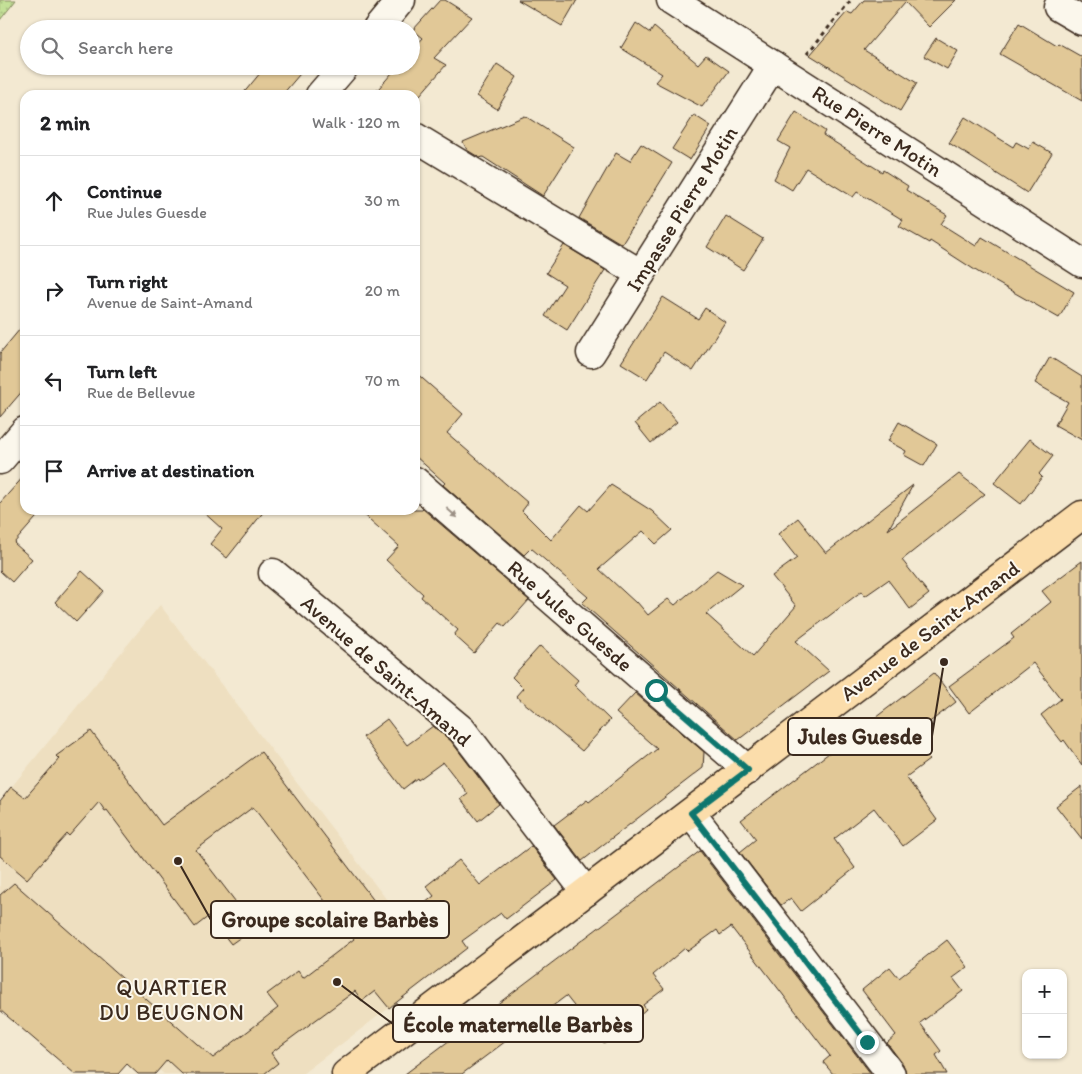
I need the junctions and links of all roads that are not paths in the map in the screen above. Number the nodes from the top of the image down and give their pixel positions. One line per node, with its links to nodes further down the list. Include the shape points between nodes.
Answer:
1 (401, 0): 4 (street)
2 (672, 0): 6 (street, Rue Pierre Motin)
3 (1058, 7): 5 (street)
4 (384, 20)
5 (1082, 21)
6 (781, 70): 8 (street, Rue Pierre Motin); 9 (street, Impasse Pierre Motin)
7 (420, 140): 9 (street)
8 (1082, 263)
9 (641, 274): 10 (street, Impasse Pierre Motin)
10 (591, 353)
11 (20, 437): 12 (street)
12 (0, 460)
13 (420, 485): 16 (street, Rue Jules Guesde, one-way to 16)
14 (1082, 515): 16 (main road, Avenue de Saint-Amand)
15 (273, 573): 18 (street, Avenue de Saint-Amand, via 462,730)
16 (748, 770): 17 (main road, Avenue de Saint-Amand)
17 (691, 813): 18 (main road, Avenue de Saint-Amand); 20 (street)
18 (586, 892): 19 (main road, Avenue de Saint-Amand)
19 (346, 1074)
20 (891, 1074)

